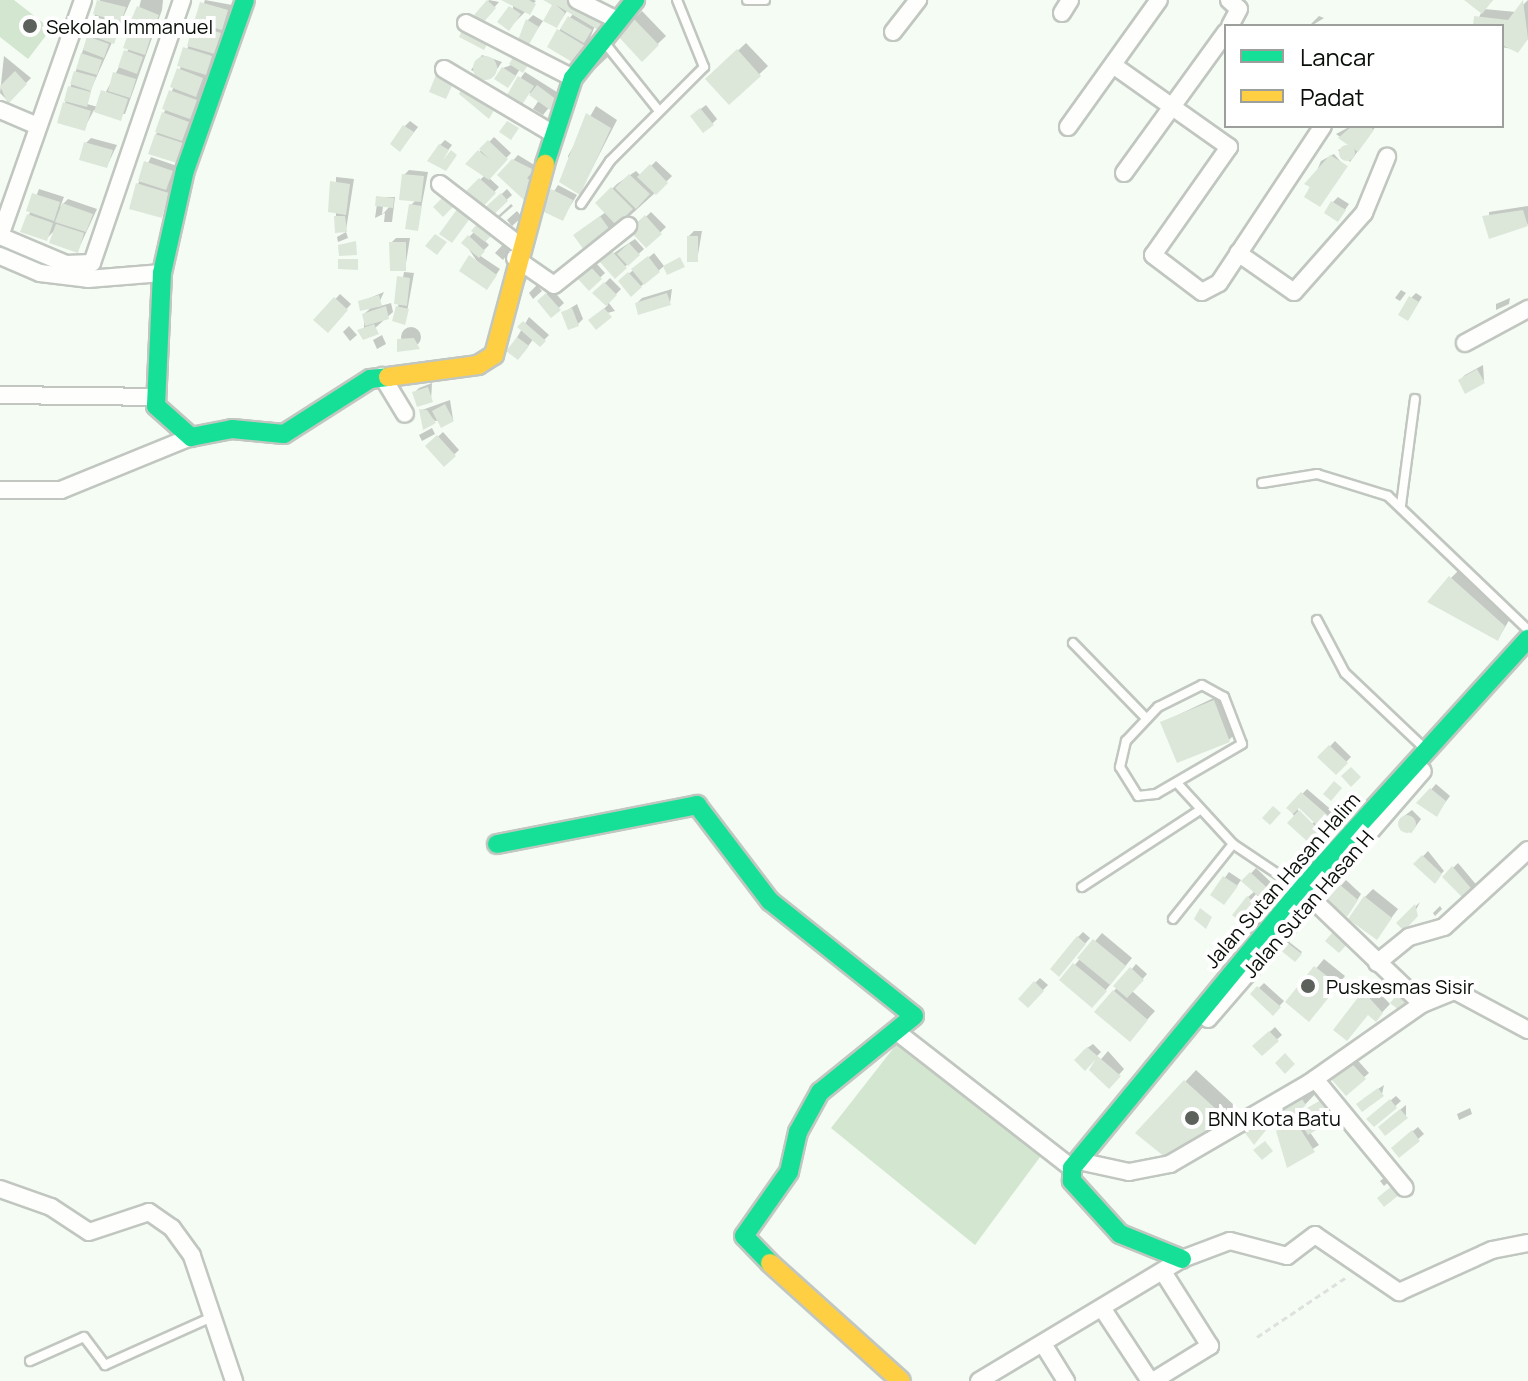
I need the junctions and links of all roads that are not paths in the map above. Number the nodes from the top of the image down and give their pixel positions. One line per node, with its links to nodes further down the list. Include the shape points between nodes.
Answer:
1 (83, 0): 24 (street)
2 (182, 0): 33 (street, via 92,263 66,264)
3 (245, 0): 37 (street, via 185,170)
4 (577, 0): 12 (street)
5 (635, 0): 12 (street)
6 (677, 0): 23 (lane, via 704,67)
7 (747, 0): 8 (lane)
8 (765, 0)
9 (918, 0): 15 (street)
10 (1159, 0): 18 (street)
11 (1229, 0): 14 (street, via 1239,9)
12 (617, 20): 17 (street)
13 (466, 23): 20 (street)
14 (1231, 24)
15 (893, 32)
16 (1224, 35): 21 (street)
17 (600, 37): 20 (street); 23 (lane)
18 (1113, 65): 21 (street); 25 (street)
19 (444, 69): 27 (street)
20 (573, 78): 27 (street)
21 (1172, 106): 29 (street); 35 (street, via 1230,152 1156,248 1155,260 1205,293)
22 (0, 110): 24 (street)
23 (659, 111): 31 (lane)
24 (35, 125): 33 (street)
25 (1068, 127)
26 (1322, 128): 35 (street)
27 (555, 135): 34 (street)
28 (1387, 157): 35 (street, via 1364,213 1294,292)
29 (1124, 173)
30 (440, 184): 34 (street)
31 (581, 204)
32 (628, 226): 34 (street, via 549,286)
33 (0, 236)
34 (517, 252): 40 (street, via 506,290 512,309 487,361)
35 (1238, 253)
36 (0, 256): 37 (street, via 40,273 88,279)
37 (162, 273): 42 (street)
38 (1528, 309): 39 (street)
39 (1465, 343)
40 (382, 376): 44 (street); 45 (street, via 284,434 232,429)
41 (0, 395): 42 (street)
42 (155, 397): 45 (street, via 163,416)
43 (1415, 399): 48 (lane)
44 (405, 414)
45 (191, 437): 47 (street, via 61,490)
46 (1262, 483): 48 (lane, via 1317,474)
47 (0, 490)
48 (1401, 505): 50 (lane)
49 (1317, 620): 55 (lane, via 1345,673)
50 (1528, 630)
51 (1528, 639): 55 (street, Jalan Sutan Hasan Halim)
52 (1073, 643): 54 (lane)
53 (1528, 653): 62 (street, Jalan Sutan Hasan H)
54 (1145, 717): 56 (lane, via 1121,755 1124,778 1147,797); 56 (lane, via 1210,686 1242,730 1236,749)
55 (1425, 750): 62 (street, Jalan Sutan Hasan Halim)
56 (1177, 783): 57 (lane)
57 (1197, 812): 59 (lane); 61 (lane)
58 (497, 844): 66 (street, via 697,805 770,901 914,1016)
59 (1233, 844): 62 (lane); 63 (lane)
60 (1528, 850): 64 (street, via 1444,927 1409,937)
61 (1082, 887)
62 (1307, 894): 64 (street); 69 (street, Jalan Sutan Hasan Halim)
63 (1173, 919)
64 (1377, 963): 65 (street)
65 (1422, 1004): 67 (street, via 1455,991); 68 (street)
66 (903, 1027): 69 (street); 81 (street, via 820,1092 798,1132 789,1172 744,1236 833,1327)
67 (1528, 1030)
68 (1315, 1079): 69 (street, via 1170,1164 1129,1172); 70 (street)
69 (1079, 1161): 73 (street, via 1072,1181 1120,1234)
70 (1405, 1188)
71 (0, 1189): 76 (street, via 51,1207 89,1232 137,1214 158,1217 192,1256)
72 (1528, 1243): 73 (street, via 1492,1250 1407,1291 1315,1235 1287,1256 1230,1241)
73 (1182, 1259): 74 (street)
74 (1165, 1275): 75 (street); 83 (street, via 1210,1346)
75 (1104, 1311): 77 (street); 83 (street)
76 (212, 1317): 78 (lane, via 105,1365 84,1337); 80 (street)
77 (1043, 1344): 79 (street); 82 (street)
78 (30, 1361)
79 (982, 1380)
80 (234, 1381)
81 (901, 1381)
82 (1066, 1381)
83 (1152, 1381)

